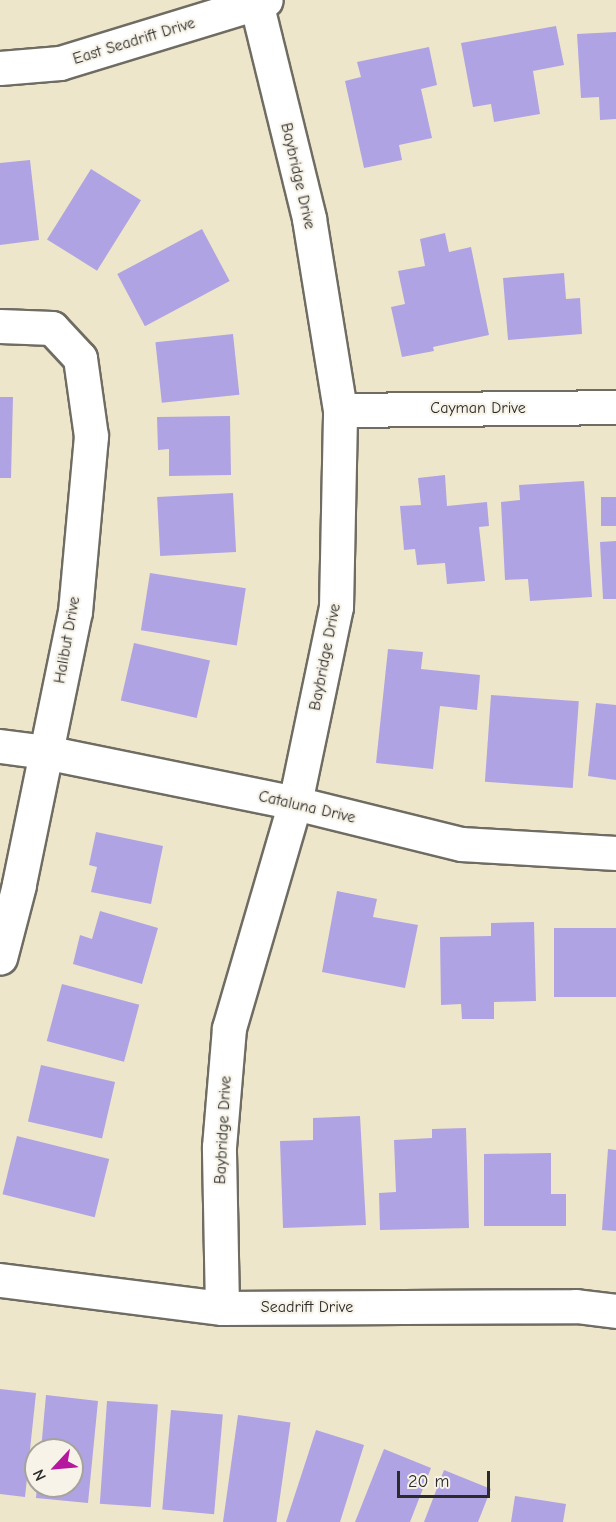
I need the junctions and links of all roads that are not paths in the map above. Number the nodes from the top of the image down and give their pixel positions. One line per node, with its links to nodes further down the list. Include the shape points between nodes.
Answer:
1 (261, 2): 2 (street, East Seadrift Drive, via 60,63); 5 (street, Baybridge Drive, via 309,218)
2 (0, 68)
3 (0, 326): 7 (street, Halibut Drive, via 52,328 80,358 91,436 75,611)
4 (616, 407): 5 (street, Cayman Drive)
5 (340, 410): 8 (street, Baybridge Drive, via 336,607)
6 (0, 746): 7 (street, Cataluna Drive)
7 (45, 752): 8 (street, Cataluna Drive); 10 (street, Halibut Drive)
8 (295, 803): 9 (street, Cataluna Drive, via 461,844); 12 (street, Baybridge Drive, via 229,1028 219,1147)
9 (616, 853)
10 (0, 958)
11 (0, 1280): 12 (street, Seadrift Drive)
12 (222, 1308): 13 (street, Seadrift Drive, via 576,1306)
13 (616, 1311)

